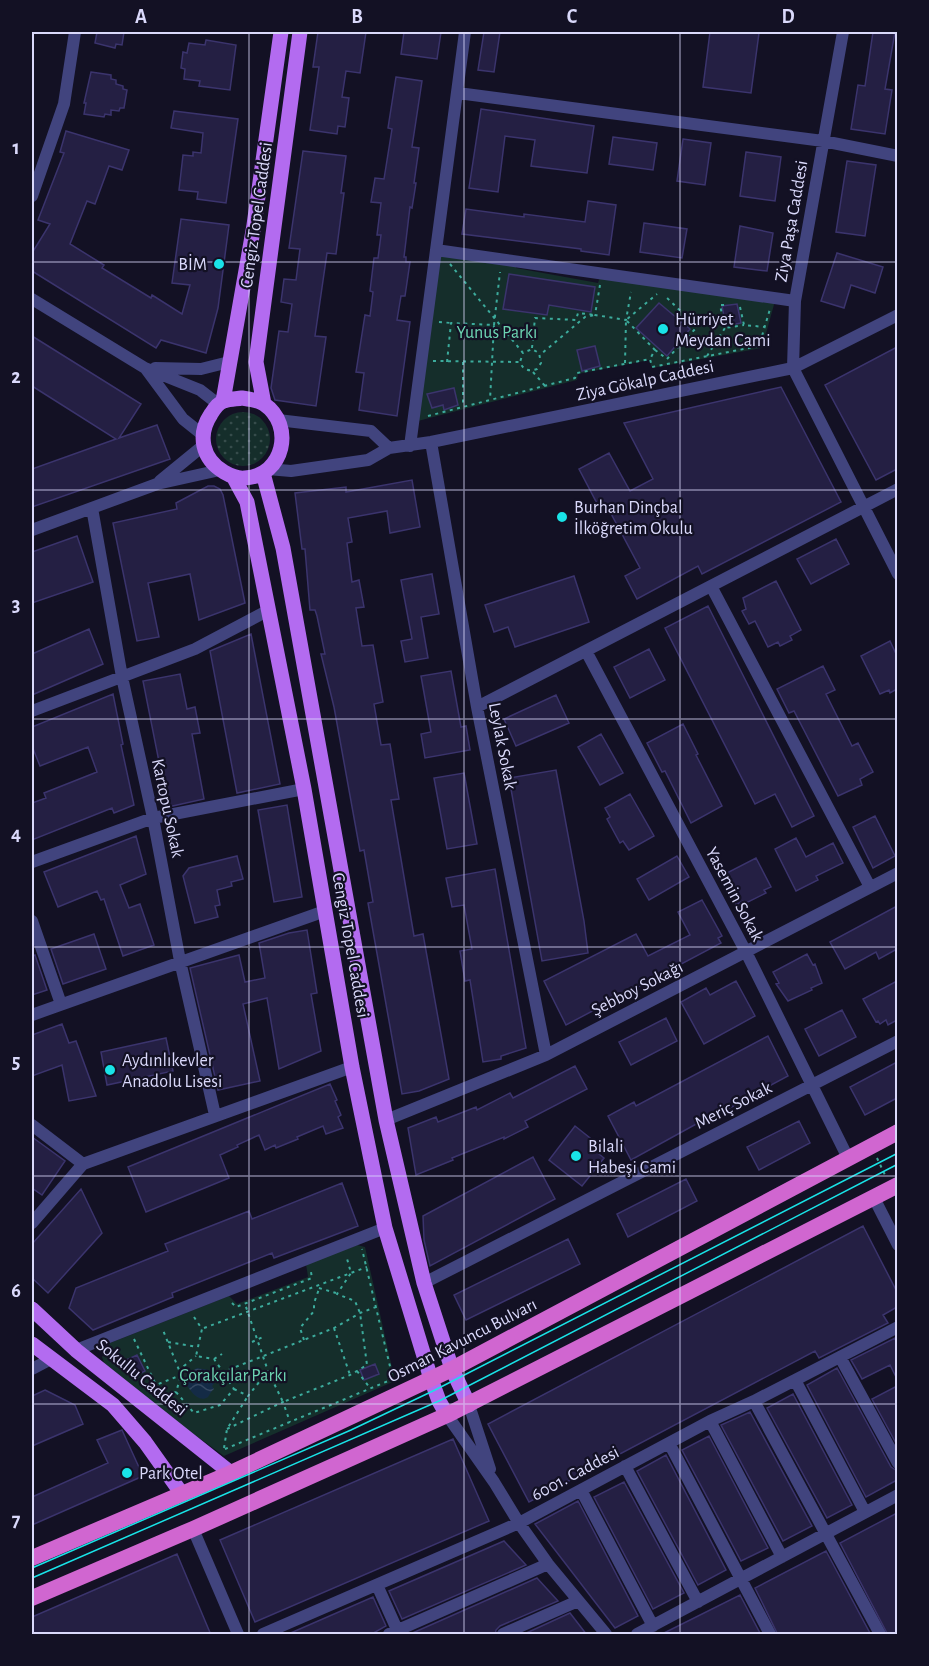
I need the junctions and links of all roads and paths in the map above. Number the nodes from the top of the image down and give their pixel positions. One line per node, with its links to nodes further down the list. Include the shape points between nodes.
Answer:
1 (75, 32): 9 (street, via 64,105)
2 (281, 32): 37 (main road, Cengiz Topel Caddesi, via 252,237)
3 (300, 32): 49 (main road, Cengiz Topel Caddesi, via 256,362)
4 (465, 32): 6 (street)
5 (843, 32): 7 (street, Ziya Paşa Caddesi)
6 (458, 93): 7 (street); 10 (street)
7 (824, 141): 8 (street); 16 (street, Ziya Paşa Caddesi)
8 (897, 156)
9 (32, 196)
10 (436, 249): 16 (street); 55 (street)
11 (449, 263): 22 (path)
12 (501, 263): 22 (path)
13 (600, 285): 20 (path)
14 (631, 292): 23 (path)
15 (32, 299): 43 (street)
16 (795, 301): 44 (street, Ziya Paşa Caddesi)
17 (738, 302): 27 (path)
18 (729, 304): 29 (path, via 720,305)
19 (772, 304): 28 (path)
20 (595, 315): 23 (path); 30 (path, via 578,313 576,320 535,318); 33 (path, via 585,317)
21 (897, 315): 44 (street, Ziya Gökalp Caddesi)
22 (496, 318): 26 (path); 32 (path)
23 (626, 320): 31 (path); 31 (path, via 660,291 697,327 667,359); 42 (path)
24 (434, 322): 25 (path)
25 (451, 323): 26 (path); 38 (path)
26 (494, 325): 40 (path)
27 (744, 325): 28 (path); 29 (path)
28 (765, 327): 34 (path, via 759,346)
29 (725, 328): 34 (path)
30 (532, 349): 32 (path); 33 (path)
31 (655, 350): 35 (path)
32 (523, 352): 41 (path)
33 (540, 355): 45 (path, via 541,363)
34 (707, 356): 35 (path, via 652,367)
35 (650, 359): 42 (path)
36 (429, 361): 38 (path)
37 (229, 362): 43 (street, via 201,369); 48 (main road, Cengiz Topel Caddesi)
38 (447, 362): 39 (path)
39 (463, 362): 40 (path); 50 (path)
40 (492, 362): 41 (path); 47 (path)
41 (520, 362): 45 (path)
42 (625, 363): 46 (path)
43 (145, 368): 48 (street, via 200,390); 53 (street)
44 (793, 368): 54 (street, Ziya Gökalp Caddesi); 62 (street, Ziya Paşa Caddesi)
45 (532, 371): 46 (path)
46 (545, 386): 47 (path)
47 (490, 400): 50 (path)
48 (220, 403): 49 (main road, via 242,398); 53 (main road, via 206,422)
49 (264, 404): 52 (main road)
50 (464, 407): 51 (path)
51 (421, 418)
52 (278, 420): 56 (street, via 370,431); 58 (main road, via 282,447)
53 (203, 440): 57 (main road, via 207,457); 60 (street)
54 (431, 442): 55 (street, Ziya Gökalp Caddesi); 70 (street, Leylak Sokak)
55 (410, 446): 56 (street, Ziya Gökalp Caddesi)
56 (389, 448): 58 (street, Ziya Gökalp Caddesi, via 368,460)
57 (220, 470): 59 (main road); 60 (street)
58 (266, 471): 59 (main road, via 252,478); 88 (main road, Cengiz Topel Caddesi)
59 (234, 478): 67 (main road, Cengiz Topel Caddesi, via 248,502)
60 (157, 484): 63 (street)
61 (897, 489): 62 (street)
62 (862, 507): 65 (street, Ziya Paşa Caddesi); 66 (street)
63 (92, 508): 64 (street); 69 (street, Kartopu Sokak)
64 (32, 530)
65 (897, 574)
66 (711, 586): 68 (street); 76 (street)
67 (269, 610): 69 (street, via 195,649); 72 (main road, Cengiz Topel Caddesi)
68 (586, 651): 70 (street); 79 (street, Yasemin Sokak)
69 (122, 677): 71 (street); 73 (street, Kartopu Sokak)
70 (477, 707): 84 (street, Leylak Sokak)
71 (32, 711)
72 (304, 789): 73 (street); 77 (main road, Cengiz Topel Caddesi)
73 (153, 818): 74 (street); 80 (street, Kartopu Sokak)
74 (32, 862)
75 (897, 873): 76 (street, Şebboy Sokağı)
76 (870, 887): 79 (street, Şebboy Sokağı)
77 (325, 910): 80 (street); 85 (main road, Cengiz Topel Caddesi)
78 (32, 921): 81 (street)
79 (746, 951): 84 (street, Şebboy Sokağı); 86 (street, Yasemin Sokak)
80 (180, 961): 81 (street); 87 (street, Kartopu Sokak)
81 (61, 1004): 82 (street)
82 (32, 1014)
83 (897, 1041): 86 (street, Meriç Sokak)
84 (546, 1055): 88 (street, Şebboy Sokağı)
85 (352, 1067): 87 (street); 97 (main road, Cengiz Topel Caddesi)
86 (812, 1085): 92 (street, Yasemin Sokak); 102 (street, Meriç Sokak)
87 (214, 1115): 93 (street)
88 (386, 1120): 102 (main road, Cengiz Topel Caddesi)
89 (32, 1125): 93 (street)
90 (897, 1132): 91 (highway, Osman Kavuncu Bulvarı)
91 (871, 1146): 92 (highway, Osman Kavuncu Bulvarı); 94 (path)
92 (848, 1158): 134 (highway, Osman Kavuncu Bulvarı)
93 (83, 1164): 96 (street)
94 (895, 1187): 95 (highway)
95 (874, 1198): 98 (street); 151 (highway)
96 (32, 1224)
97 (385, 1228): 126 (street); 140 (main road, Cengiz Topel Caddesi)
98 (897, 1245)
99 (309, 1266): 106 (path, via 312,1278)
100 (367, 1267): 101 (path); 101 (path, via 362,1248 346,1254); 107 (path)
101 (351, 1273): 103 (path); 104 (path)
102 (424, 1283): 134 (main road, Cengiz Topel Caddesi)
103 (318, 1287): 104 (path); 109 (path); 119 (path, via 314,1311 300,1328)
104 (337, 1294): 111 (path, via 355,1301)
105 (228, 1298): 106 (path, via 236,1307)
106 (245, 1304): 109 (path)
107 (376, 1307): 111 (path); 144 (path, via 393,1378)
108 (32, 1309): 126 (main road, Sokullu Caddesi)
109 (248, 1311): 115 (path); 118 (path)
110 (191, 1312): 115 (path)
111 (360, 1313): 114 (path); 136 (path, via 367,1365)
112 (161, 1324): 120 (path)
113 (897, 1327): 130 (street, 6001. Caddesi)
114 (334, 1328): 119 (path); 139 (path)
115 (202, 1329): 124 (path)
116 (265, 1336): 118 (path)
117 (133, 1337): 143 (path)
118 (258, 1339): 121 (path); 129 (path)
119 (304, 1340): 125 (path)
120 (168, 1342): 124 (path); 138 (path)
121 (252, 1342)
122 (283, 1342): 125 (path)
123 (32, 1344): 131 (main road)
124 (198, 1347): 128 (path)
125 (285, 1348): 129 (path)
126 (76, 1350): 159 (main road, Sokullu Caddesi)
127 (222, 1354): 132 (path)
128 (196, 1356): 132 (path); 138 (path, via 184,1366)
129 (264, 1356): 135 (path); 137 (path)
130 (840, 1357): 141 (street, 6001. Caddesi); 157 (street)
131 (51, 1359): 133 (street); 162 (main road, via 113,1405)
132 (214, 1359): 137 (path)
133 (32, 1369)
134 (452, 1370): 140 (highway, Osman Kavuncu Bulvarı); 151 (main road, Cengiz Topel Caddesi)
135 (268, 1371): 147 (path); 150 (path)
136 (357, 1371): 139 (path); 144 (path)
137 (223, 1372): 145 (path)
138 (181, 1375): 143 (path); 146 (path)
139 (350, 1376): 150 (path)
140 (431, 1379): 152 (main road, Cengiz Topel Caddesi); 159 (highway, Osman Kavuncu Bulvarı)
141 (795, 1380): 149 (street, 6001. Caddesi); 164 (street)
142 (137, 1383): 143 (path)
143 (156, 1385)
144 (370, 1388): 154 (path)
145 (234, 1389): 146 (path, via 220,1405 194,1413); 147 (path)
146 (176, 1392): 148 (path)
147 (248, 1396): 155 (path)
148 (154, 1400)
149 (754, 1401): 153 (street, 6001. Caddesi); 167 (street)
150 (283, 1402): 154 (path); 155 (path)
151 (469, 1405): 152 (highway); 160 (street)
152 (447, 1415): 160 (street); 166 (highway)
153 (710, 1421): 156 (street, 6001. Caddesi); 168 (street)
154 (290, 1422): 155 (path, via 226,1450)
155 (226, 1429)
156 (669, 1443): 158 (street, 6001. Caddesi); 171 (street)
157 (897, 1463)
158 (625, 1466): 161 (street, 6001. Caddesi); 175 (street)
159 (231, 1473): 162 (highway, Osman Kavuncu Bulvarı)
160 (494, 1482): 165 (street)
161 (580, 1490): 165 (street, 6001. Caddesi); 176 (street)
162 (182, 1494): 169 (highway, Osman Kavuncu Bulvarı)
163 (897, 1495): 164 (street)
164 (866, 1512): 167 (street)
165 (519, 1523): 170 (street); 172 (street, 6001. Caddesi)
166 (193, 1528): 173 (highway); 178 (street)
167 (826, 1534): 168 (street); 184 (street)
168 (782, 1557): 171 (street)
169 (32, 1558)
170 (548, 1564): 174 (street); 177 (street)
171 (741, 1579): 175 (street); 183 (street)
172 (377, 1585): 177 (street); 179 (street, 6001. Caddesi)
173 (32, 1598)
174 (578, 1601): 180 (street); 181 (street)
175 (698, 1602): 176 (street)
176 (653, 1626): 182 (street)
177 (395, 1633)
178 (238, 1635)
179 (262, 1635)
180 (503, 1635)
181 (606, 1635)
182 (637, 1635)
183 (770, 1635)
184 (880, 1635)

